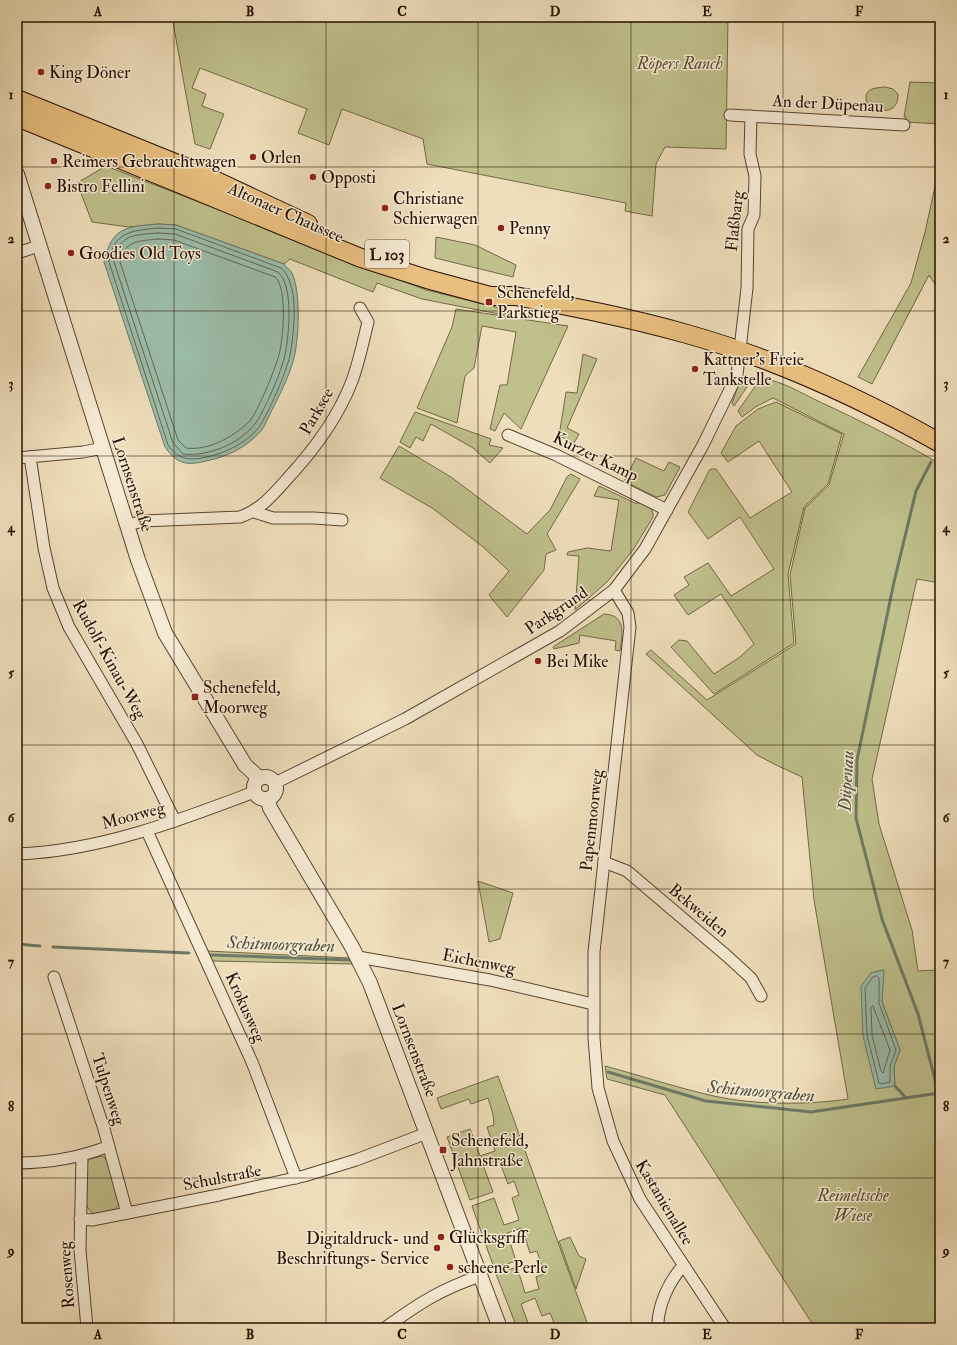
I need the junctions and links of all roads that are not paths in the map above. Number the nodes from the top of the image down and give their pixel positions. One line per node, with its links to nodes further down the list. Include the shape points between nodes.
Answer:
1 (17, 100): 10 (main road, Altonaer Chaussee / L 103, via 195,171 286,215 340,237 431,268 494,285)
2 (730, 115): 3 (street)
3 (751, 116): 5 (street, An der Düpenau); 12 (street, Flaßbarg, via 750,154 755,176 755,203 754,215 748,229)
4 (17, 117): 10 (main road, Altonaer Chaussee / L 103, via 362,258 490,296)
5 (904, 125)
6 (17, 162): 7 (street, Lornsenstraße)
7 (18, 177): 8 (street, Lornsenstraße)
8 (39, 246): 9 (street); 15 (street, Lornsenstraße)
9 (17, 253)
10 (515, 296): 12 (main road, Altonaer Chaussee / L 103, via 668,329)
11 (360, 308): 19 (street, Parksee, via 368,322 352,381 344,399 310,455)
12 (740, 351): 14 (main road, Altonaer Chaussee / L 103, via 833,387); 18 (street, Parkgrund, via 737,375)
13 (508, 435): 18 (street, Kurzer Kamp, via 549,452)
14 (940, 443)
15 (103, 448): 16 (street); 21 (street, Lornsenstraße)
16 (30, 457): 17 (street); 26 (street, Rudolf-Kinau-Weg, via 53,588 69,627 137,744)
17 (17, 458)
18 (667, 510): 22 (street, Parkgrund, via 645,549)
19 (254, 512): 20 (street, via 273,518); 21 (street, Parksee, via 240,517 143,521)
20 (342, 520)
21 (128, 525): 24 (street, Lornsenstraße, via 143,575 165,633)
22 (614, 590): 23 (street, Parkgrund, via 581,617 542,642 385,729); 29 (street, Papenmoorweg, via 628,613 630,627)
23 (275, 783): 24 (street, via 270,778); 25 (street, via 275,792)
24 (256, 785): 25 (street, via 261,799); 26 (street, Moorweg)
25 (268, 799): 30 (street, Lornsenstraße, via 270,808)
26 (176, 822): 27 (street, Moorweg)
27 (147, 831): 28 (street, Moorweg, via 75,847); 39 (street, Krokusweg, via 252,1062)
28 (17, 854)
29 (604, 862): 32 (street, Bekweiden, via 627,871 727,956 751,978); 33 (street, Papenmoorweg, via 594,952)
30 (358, 957): 33 (street, Eichenweg, via 490,980); 35 (street, Lornsenstraße, via 381,1010)
31 (54, 977): 36 (street, Tulpenweg)
32 (761, 996)
33 (593, 1004): 34 (street, Papenmoorweg)
34 (595, 1059): 42 (street, Kastanienallee, via 601,1102 622,1165 640,1200)
35 (427, 1133): 39 (street, Schulstraße, via 356,1160); 43 (street, Lornsenstraße)
36 (109, 1146): 37 (street); 40 (street, Tulpenweg)
37 (82, 1156): 38 (street, via 56,1161); 41 (street)
38 (17, 1163)
39 (296, 1178): 40 (street, Schulstraße)
40 (127, 1213): 41 (street, Schulstraße)
41 (80, 1220): 44 (street, Rosenweg)
42 (683, 1266): 47 (street, via 667,1292 659,1314); 48 (street, Kastanienallee)
43 (480, 1276): 45 (street, via 429,1297); 46 (street, Lornsenstraße)
44 (87, 1328)
45 (385, 1328)
46 (500, 1328)
47 (658, 1328)
48 (726, 1328)

